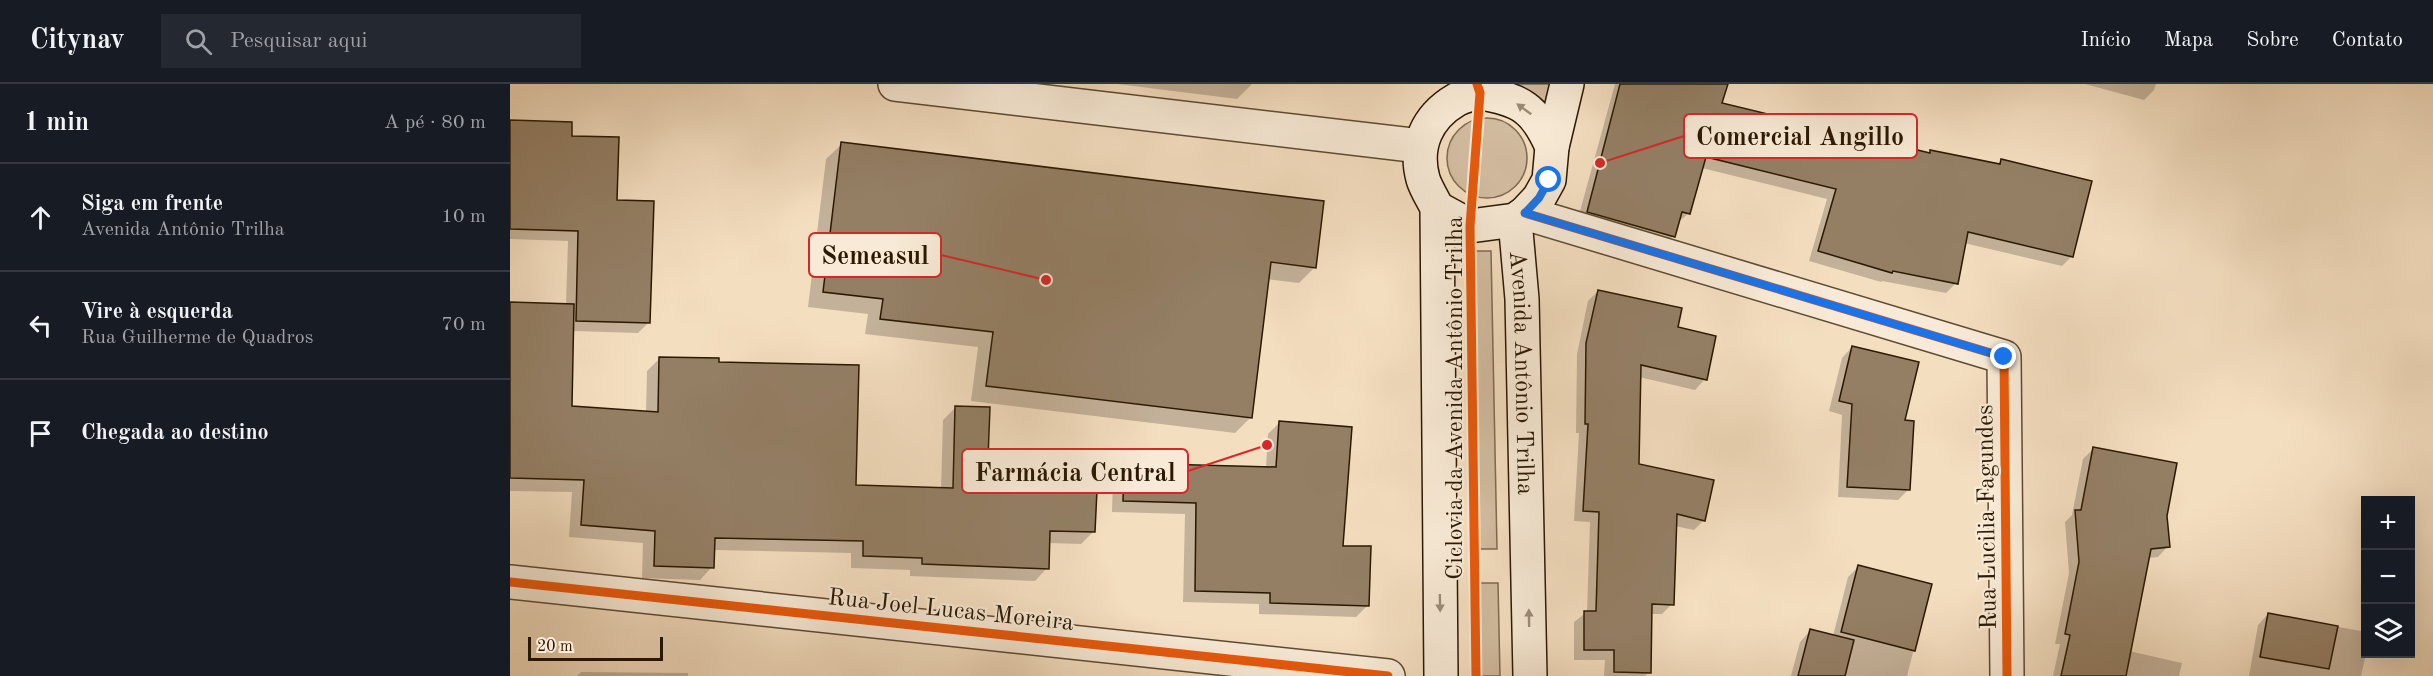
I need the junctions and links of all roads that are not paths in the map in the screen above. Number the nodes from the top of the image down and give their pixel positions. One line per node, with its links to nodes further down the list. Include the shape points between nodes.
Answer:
1 (895, 84): 5 (street)
2 (1567, 84): 6 (street)
3 (1484, 88): 4 (street, via 1461,97); 6 (street, one-way to 3, via 1542,125 1526,108)
4 (1444, 96): 5 (street)
5 (1420, 146): 7 (street, via 1423,179)
6 (1552, 147): 8 (street, via 1549,180 1539,198)
7 (1437, 208): 8 (street, via 1470,226); 11 (street, one-way to 11)
8 (1520, 217): 12 (street, Avenida Antônio Trilha, one-way to 8); 13 (street, Rua Lucilia Fagundes, via 2004,357)
9 (510, 582): 10 (street, Rua Joel Lucas Moreira)
10 (1388, 676)
11 (1440, 676)
12 (1530, 676)
13 (2007, 676)

